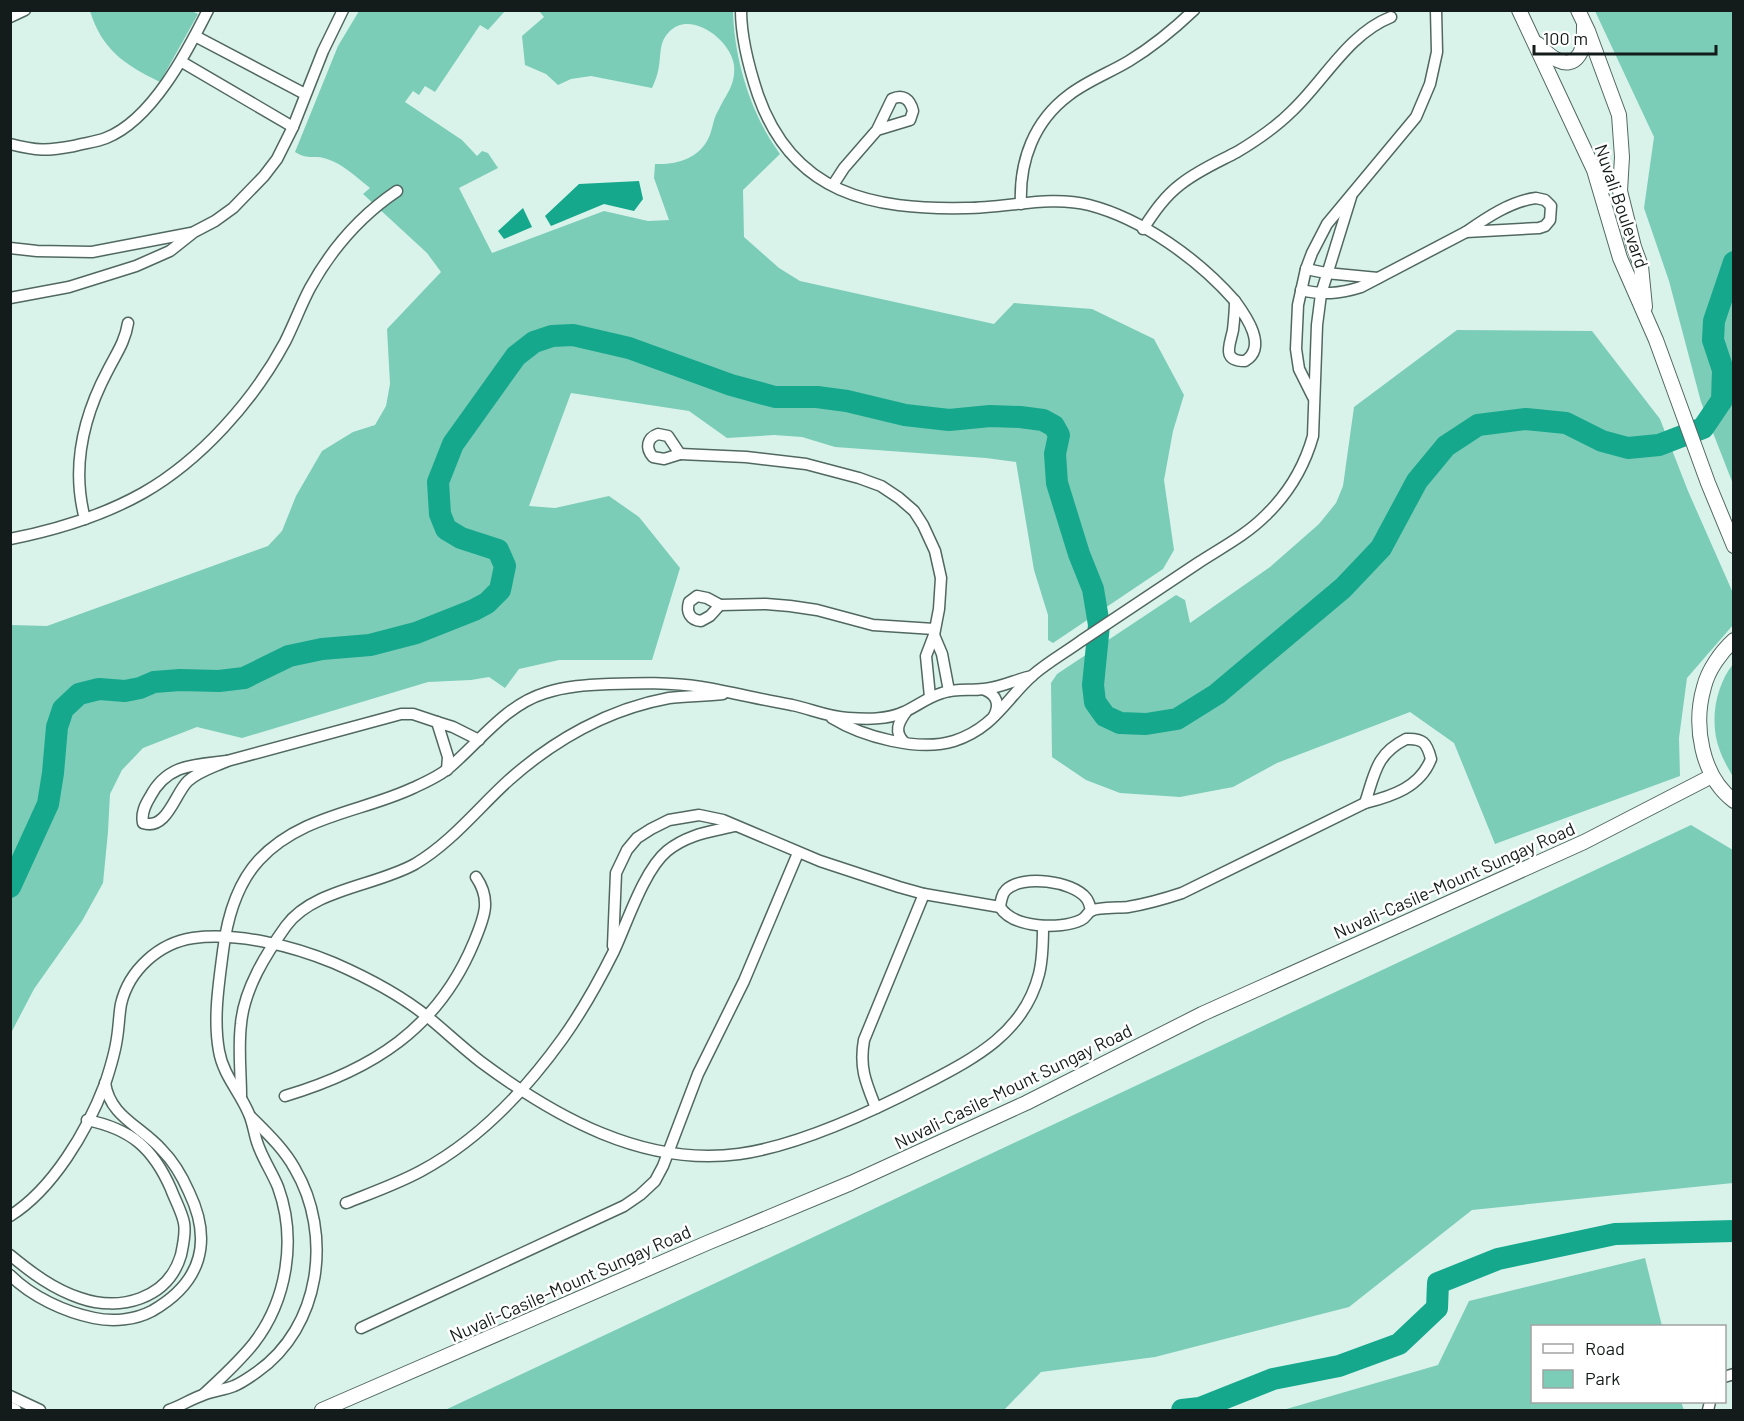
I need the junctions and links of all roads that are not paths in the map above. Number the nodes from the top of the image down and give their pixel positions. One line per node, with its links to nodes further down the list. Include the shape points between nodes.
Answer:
1 (25, 10): 9 (street)
2 (208, 10): 12 (street)
3 (344, 10): 15 (street)
4 (741, 10): 19 (street, via 748,63 770,124 795,159)
5 (1194, 10): 22 (street, via 1140,54 1069,94 1046,117 1025,157)
6 (1436, 10): 21 (street, via 1437,52 1423,102 1416,117)
7 (1519, 10): 13 (main road, Nuvali Boulevard)
8 (1578, 10): 11 (main road, Nuvali Boulevard)
9 (10, 17)
10 (1391, 17): 23 (street, via 1370,28 1309,95 1271,129 1180,185 1155,210)
11 (1584, 24): 13 (main road, via 1582,46 1572,62 1559,62); 34 (main road, Nuvali Boulevard, via 1618,115 1620,191 1641,266)
12 (195, 36): 14 (street); 15 (street)
13 (1531, 36): 34 (main road, Nuvali Boulevard, via 1594,170 1620,258)
14 (182, 62): 16 (street); 18 (street, via 135,119 106,138 48,151)
15 (305, 94): 16 (street)
16 (293, 127): 24 (street, via 277,159 249,193 215,221)
17 (877, 130): 19 (street)
18 (10, 144)
19 (832, 185): 22 (street, via 854,196 900,205 966,208)
20 (397, 191): 38 (street, via 374,206 339,243 310,289 280,350 238,412 218,434 144,492)
21 (1351, 197): 27 (street, via 1327,224); 28 (street)
22 (1021, 204): 23 (street, via 1087,205 1125,217)
23 (1143, 229): 33 (street, via 1196,263)
24 (194, 232): 26 (street, via 92,252); 32 (street, via 170,251 136,266 69,287)
25 (1466, 232): 25 (street, via 1539,228 1550,220 1551,206 1545,200 1529,199 1488,216); 29 (street)
26 (10, 248)
27 (1306, 269): 28 (street); 30 (street)
28 (1326, 273): 29 (street); 31 (street)
29 (1378, 278): 31 (street, via 1349,291)
30 (1301, 290): 31 (street); 36 (street, via 1296,348 1299,369)
31 (1321, 294): 36 (street)
32 (10, 298)
33 (1235, 302): 33 (street, via 1229,354 1245,361 1253,353 1254,336)
34 (1646, 315): 40 (main road, Nuvali Boulevard)
35 (128, 323): 38 (street, via 122,346 97,393 82,441 78,477)
36 (1313, 398): 44 (street, via 1313,436 1308,453 1301,472 1283,497 1252,527)
37 (680, 454): 42 (street, via 806,464 881,486 899,498 923,525 939,564 940,598)
38 (85, 519): 39 (street)
39 (10, 539)
40 (1734, 546)
41 (720, 605): 42 (street, via 790,606 873,625)
42 (934, 632): 46 (street); 48 (street, via 926,656)
43 (1734, 640): 57 (main road, via 1724,649 1704,685 1700,734)
44 (1032, 675): 45 (street); 51 (street)
45 (985, 690): 46 (street); 51 (street, via 996,700)
46 (949, 691): 48 (street)
47 (735, 693): 50 (street); 53 (street, via 698,686 634,683 564,688 515,707); 68 (street, via 669,698 609,716 558,741 509,780 432,853 383,879 319,900 287,924)
48 (930, 697): 49 (street)
49 (906, 712): 50 (street, via 885,718); 54 (street, via 897,732)
50 (828, 716): 54 (street, via 864,734)
51 (993, 719): 54 (street, via 951,742)
52 (437, 722): 53 (street); 55 (street, via 401,714); 56 (street, via 448,757)
53 (479, 740): 56 (street)
54 (904, 742)
55 (227, 761): 55 (street, via 184,766 166,775 147,802 143,823 153,825 161,820 189,780)
56 (447, 770): 67 (street, via 395,796 318,822 279,843 251,869 240,886)
57 (1712, 776): 58 (main road); 92 (main road, Nuvali-Casile-Mount Sungay Road, via 1584,842 1202,1014 1026,1103 851,1183)
58 (1734, 801)
59 (1365, 803): 59 (street, via 1398,793 1417,780 1431,759 1426,744 1407,739 1385,753 1378,762); 65 (street, via 1182,893 1152,902)
60 (735, 826): 61 (street); 69 (street, via 686,838 659,858); 69 (street, via 711,817 685,816 669,820 637,838 616,873)
61 (798, 853): 63 (street); 78 (street, via 744,981 698,1074)
62 (476, 877): 70 (street, via 485,893 479,930 458,976)
63 (924, 894): 64 (street); 75 (street, via 864,1041 862,1073)
64 (1000, 907): 65 (street, via 1006,889 1041,881 1071,887 1087,899); 66 (street, via 1012,918)
65 (1091, 911): 66 (street, via 1076,922)
66 (1043, 926): 75 (street, via 1038,979 1022,1013 1002,1037 941,1075)
67 (225, 937): 68 (street); 71 (street, via 191,938 177,943 162,949 139,969 121,1004); 73 (street, via 216,1034 224,1071)
68 (275, 944): 70 (street, via 351,971); 73 (street, via 255,977 244,1007)
69 (613, 952): 72 (street, via 564,1037)
70 (427, 1017): 72 (street); 74 (street, via 405,1037 347,1074)
71 (105, 1083): 77 (street); 84 (street, via 117,1112 149,1137 176,1166 197,1210 202,1231 202,1244 190,1278 172,1297)
72 (521, 1090): 78 (street, via 545,1106 609,1136); 79 (street, via 453,1152 414,1175)
73 (241, 1096): 76 (street)
74 (285, 1096)
75 (876, 1108): 78 (street, via 807,1135 741,1154)
76 (251, 1117): 86 (street, via 257,1144 283,1205 286,1265 268,1323 241,1359); 86 (street, via 284,1153 305,1189 317,1245 314,1284 300,1321 274,1356 234,1386)
77 (87, 1120): 80 (street, via 74,1146 43,1188); 83 (street, via 118,1128 146,1148 166,1179 184,1224 179,1262 168,1279)
78 (669, 1153): 85 (street, via 655,1181 624,1206)
79 (346, 1203)
80 (10, 1216)
81 (10, 1255): 83 (street, via 51,1286 81,1298 123,1304)
82 (10, 1275): 84 (street, via 56,1306 89,1317 122,1320)
83 (144, 1298): 84 (street)
84 (149, 1312)
85 (360, 1328)
86 (204, 1394): 91 (street)
87 (10, 1396): 90 (street)
88 (10, 1407): 89 (street)
89 (16, 1410)
90 (40, 1410)
91 (169, 1410)
92 (322, 1410)

